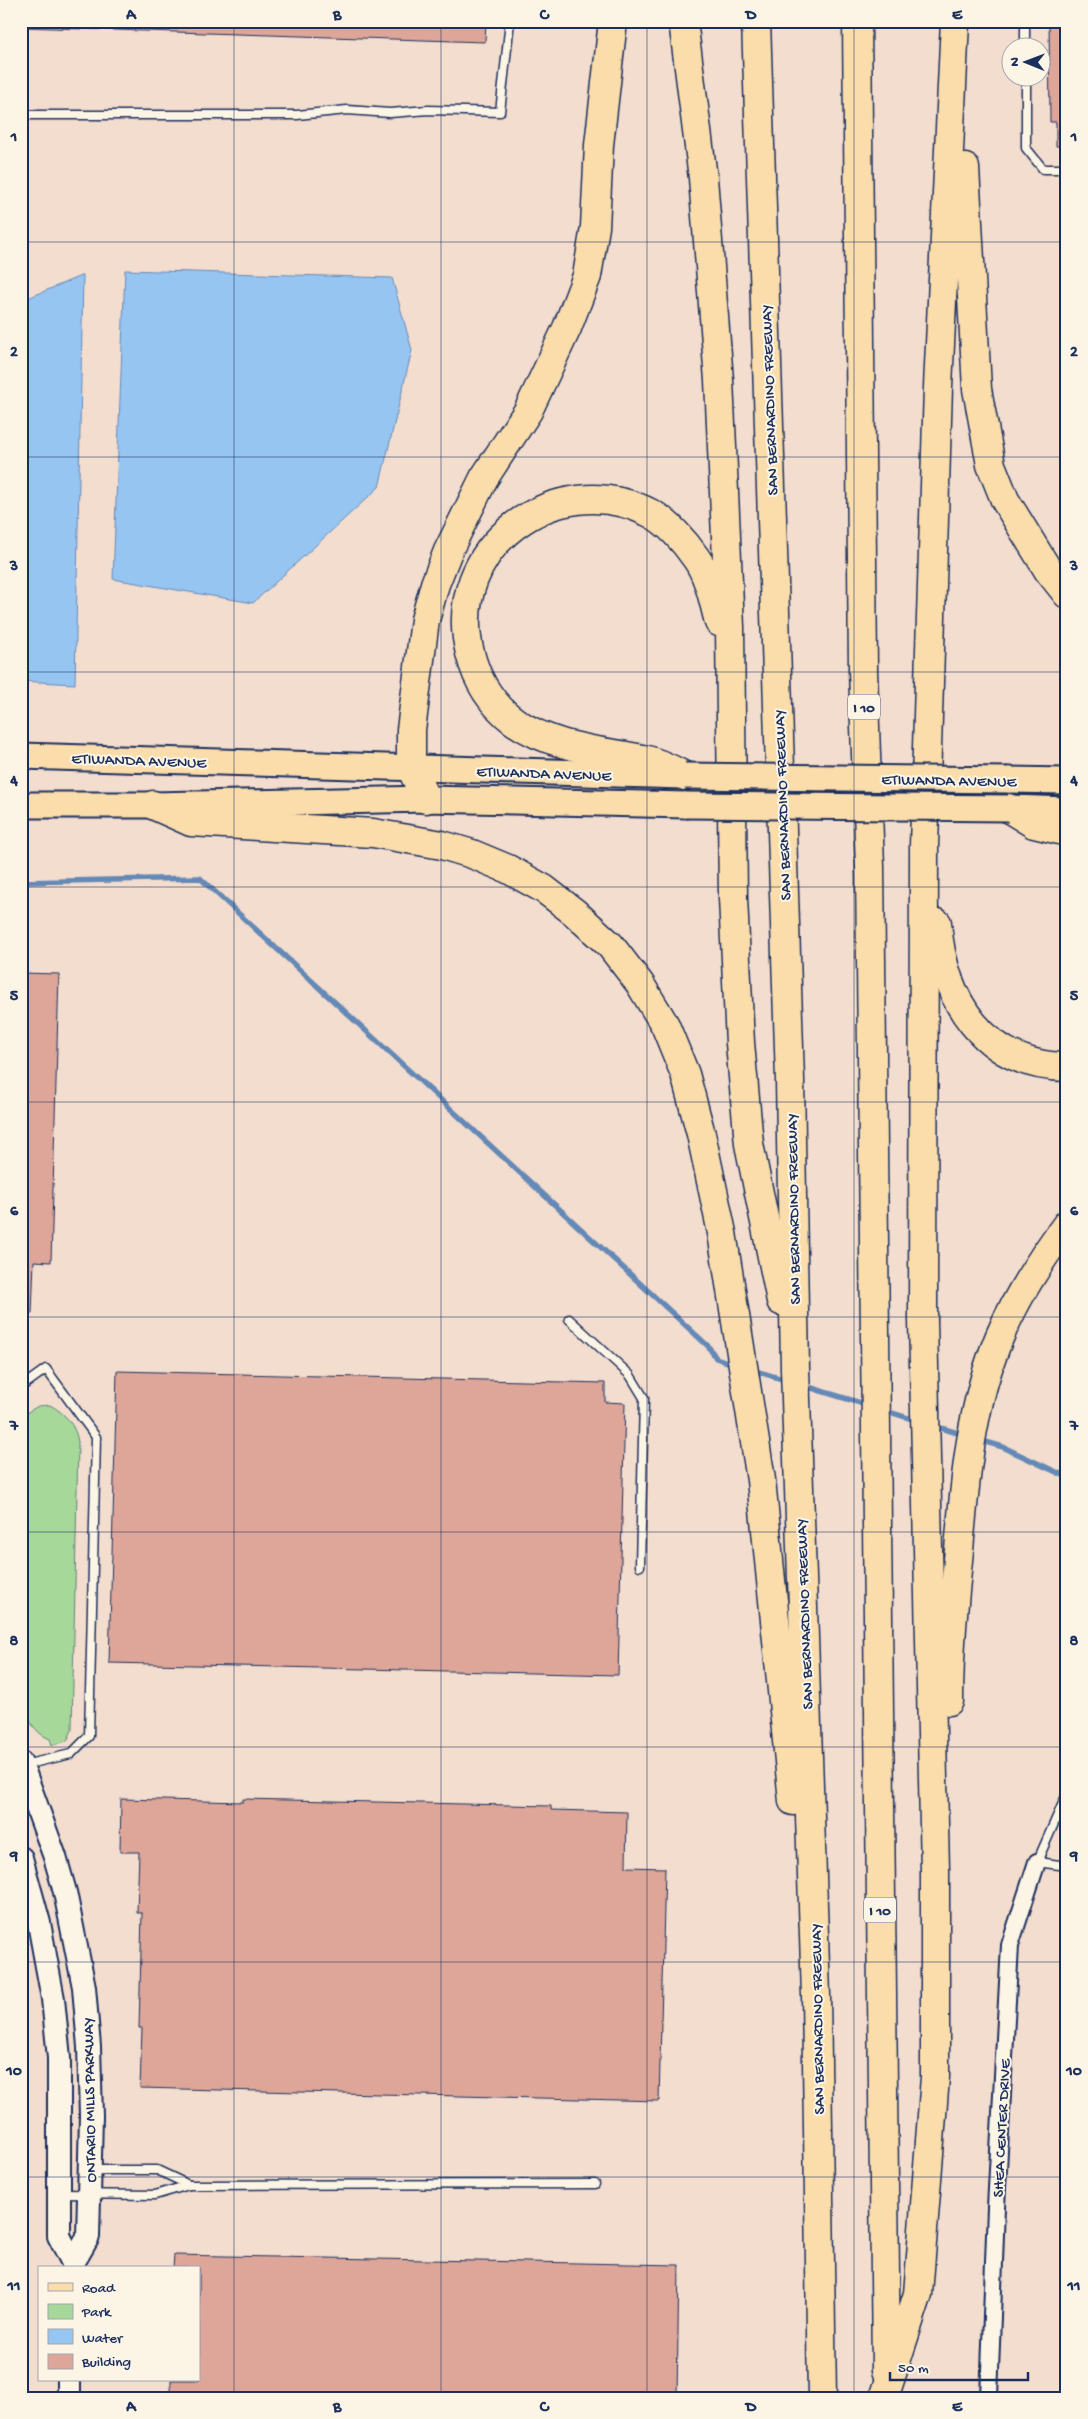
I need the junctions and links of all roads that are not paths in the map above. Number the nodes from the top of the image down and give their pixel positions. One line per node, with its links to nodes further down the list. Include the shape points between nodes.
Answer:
1 (510, 21): 11 (lane, via 500,112 346,110 296,115)
2 (613, 21): 16 (highway, via 599,146 595,228 587,276 528,411 484,478 435,584 425,620 413,714)
3 (682, 21): 14 (highway, via 704,178 713,277 730,617)
4 (756, 21): 29 (highway, SAN BERNARDINO FREEWAY, via 789,1070)
5 (857, 21): 46 (highway, I 10, via 863,670 870,867)
6 (955, 21): 10 (highway)
7 (1025, 21): 8 (lane)
8 (1025, 38)
9 (1026, 88): 12 (lane, via 1026,148 1044,169)
10 (953, 93): 13 (highway, via 963,139 976,379 991,465 1005,500 1048,570); 24 (highway, via 938,397)
11 (21, 115)
12 (1067, 169)
13 (1067, 594)
14 (729, 707): 17 (highway, via 719,625 710,588 696,558 676,534 652,514 614,500 594,498 557,503 529,516 490,550 472,587 466,626 476,673 496,705 529,731 558,743 649,760); 29 (highway, via 733,907 749,1144)
15 (21, 756): 16 (main road, ETIWANDA AVENUE)
16 (411, 768): 17 (main road, ETIWANDA AVENUE); 19 (highway)
17 (685, 776): 18 (main road, ETIWANDA AVENUE, bridge)
18 (1067, 781)
19 (426, 799): 21 (main road, ETIWANDA AVENUE); 22 (main road, ETIWANDA AVENUE, bridge)
20 (21, 805): 21 (main road, ETIWANDA AVENUE)
21 (153, 805): 37 (highway, via 191,822 373,833 442,845 508,869 574,912 610,945 640,984 665,1025 685,1074 701,1134 722,1233 748,1391 761,1480 793,1799 804,1954)
22 (1008, 808): 23 (main road, ETIWANDA AVENUE); 25 (highway, via 1034,824)
23 (1067, 810)
24 (926, 816): 26 (highway, via 933,837 937,928 946,973 960,1007 984,1036 1010,1055 1042,1065); 38 (highway, via 922,1176 935,1871)
25 (1067, 832)
26 (1067, 1067)
27 (1067, 1224): 38 (highway, via 1041,1259 998,1339 973,1422 967,1454 949,1683 943,2045)
28 (569, 1319): 31 (lane, via 630,1375 644,1398)
29 (795, 1369): 37 (highway, SAN BERNARDINO FREEWAY)
30 (21, 1387): 32 (lane, via 46,1369 96,1437 89,1736 71,1754)
31 (640, 1566)
32 (22, 1764): 39 (main road, ONTARIO MILLS PARKWAY, via 55,1856 74,1929 84,1988 89,2046)
33 (1067, 1794): 35 (lane)
34 (21, 1859): 43 (main road, ONTARIO MILLS PARKWAY, via 39,1923 56,2024)
35 (1037, 1862): 36 (lane); 49 (street, SHEA CENTER DRIVE, via 1010,1945)
36 (1067, 1866)
37 (816, 1995): 48 (highway, SAN BERNARDINO FREEWAY)
38 (935, 2077): 46 (highway, via 918,2294)
39 (89, 2170): 40 (lane, via 157,2170); 42 (main road, ONTARIO MILLS PARKWAY)
40 (189, 2184): 41 (lane); 42 (lane, via 155,2195)
41 (595, 2184)
42 (90, 2193): 43 (lane); 44 (main road, ONTARIO MILLS PARKWAY, via 88,2237)
43 (59, 2194): 44 (main road, ONTARIO MILLS PARKWAY, via 59,2236)
44 (73, 2266)
45 (69, 2382): 47 (main road)
46 (886, 2395)
47 (68, 2398)
48 (822, 2398)
49 (989, 2398)

